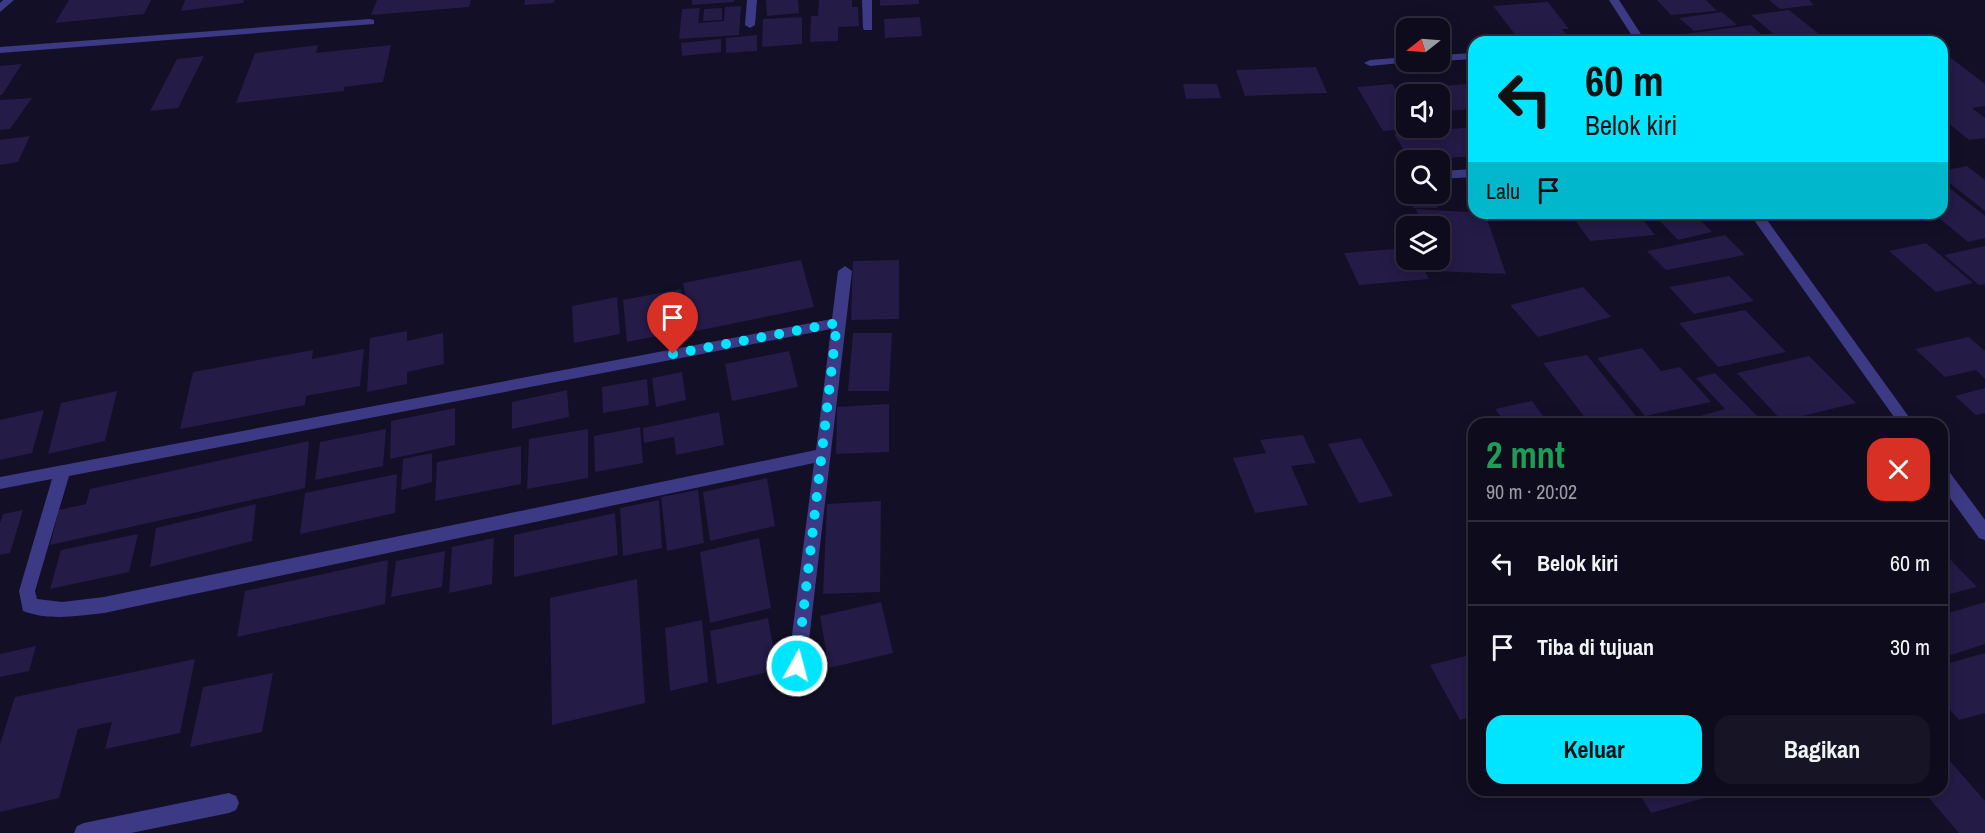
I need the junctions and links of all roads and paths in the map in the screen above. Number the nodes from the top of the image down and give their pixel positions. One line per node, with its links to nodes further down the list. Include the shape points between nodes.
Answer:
1 (9, 0): 5 (street)
2 (752, 0): 7 (street)
3 (867, 0): 8 (street)
4 (1614, 0): 9 (street)
5 (0, 9)
6 (370, 22): 10 (street)
7 (750, 25)
8 (868, 28)
9 (1637, 36)
10 (0, 50)
11 (1468, 56): 12 (street)
12 (1450, 57)
13 (1396, 61): 14 (street)
14 (1370, 63)
15 (1468, 173): 16 (street)
16 (1450, 175)
17 (1759, 219): 20 (street)
18 (845, 271): 19 (street)
19 (837, 323): 21 (street); 22 (street)
20 (1903, 418)
21 (822, 455): 22 (street, via 104,605 62,610 29,606 27,591); 26 (street)
22 (63, 470): 24 (street)
23 (1948, 482): 25 (street)
24 (0, 483)
25 (1985, 533)
26 (797, 666)
27 (229, 803): 28 (street)
28 (84, 833)

